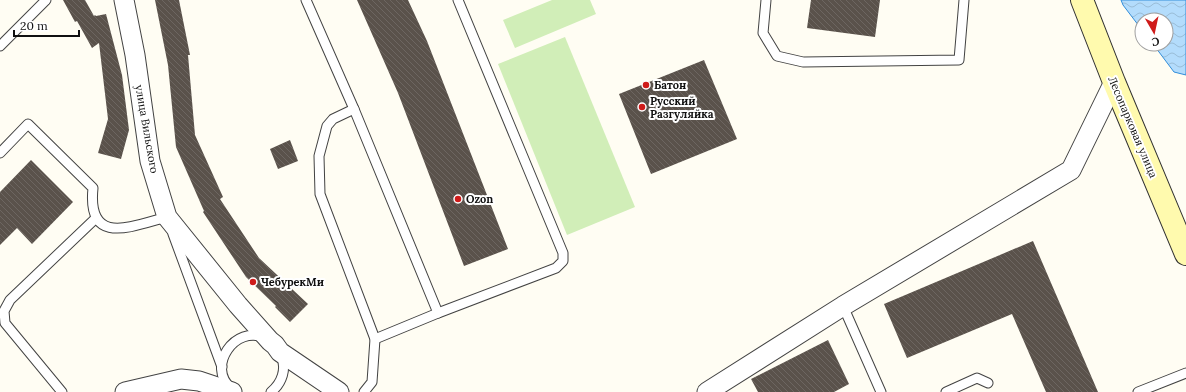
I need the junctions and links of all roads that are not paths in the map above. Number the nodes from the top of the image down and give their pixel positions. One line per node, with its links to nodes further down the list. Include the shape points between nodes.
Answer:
1 (46, 0): 8 (lane)
2 (124, 0): 12 (street, улица Вильского, via 135,55 150,161)
3 (306, 0): 10 (lane)
4 (458, 0): 16 (lane, via 563,252 563,260 556,268)
5 (766, 0): 6 (lane, via 763,33 777,56 811,62 959,60)
6 (964, 0)
7 (1082, 0): 9 (main road, Лесопарковая улица)
8 (0, 46)
9 (1114, 82): 14 (main road, Лесопарковая улица); 15 (street, via 1071,170)
10 (354, 110): 16 (lane); 17 (lane, via 333,119 327,126 319,156 320,194)
11 (0, 153): 13 (lane, via 28,124 93,188 92,207)
12 (167, 217): 13 (lane, via 116,228 101,224); 18 (street, улица Вильского, via 238,305); 19 (lane)
13 (96, 218): 22 (lane, via 10,300 4,311 5,322)
14 (1186, 254)
15 (843, 306): 29 (street); 30 (lane)
16 (438, 314): 17 (lane)
17 (375, 339): 28 (lane, via 372,382)
18 (275, 346): 19 (lane, via 261,337 242,338 227,349); 26 (lane, via 283,360 284,370 278,386); 27 (street, улица Вильского)
19 (222, 367): 25 (lane, via 224,377)
20 (1186, 373): 32 (lane)
21 (988, 383): 31 (lane, via 977,378)
22 (58, 391)
23 (125, 392): 24 (street, via 199,381)
24 (232, 392)
25 (235, 392)
26 (271, 392)
27 (340, 392)
28 (364, 392)
29 (707, 392)
30 (881, 392)
31 (946, 392)
32 (1138, 392)

